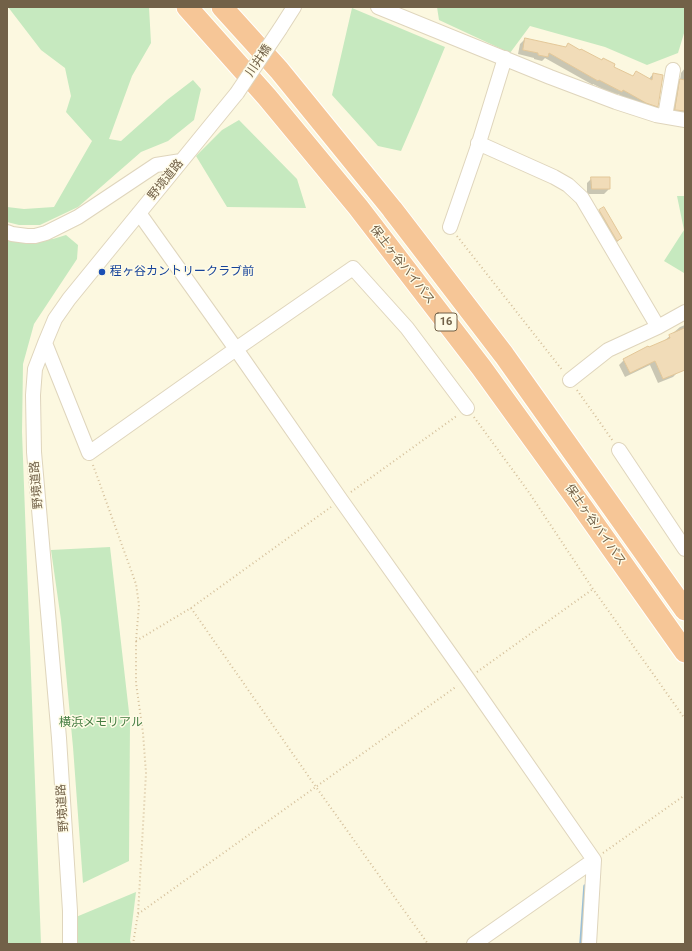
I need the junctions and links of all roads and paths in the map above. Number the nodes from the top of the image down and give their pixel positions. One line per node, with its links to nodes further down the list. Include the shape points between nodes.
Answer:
1 (187, 7): 29 (highway, 保土ヶ谷バイパス / 16, via 267,96 358,207 481,367)
2 (222, 7): 27 (highway, 保土ヶ谷バイパス / 16, via 279,70 392,209 504,354)
3 (294, 7): 7 (street, 川井橋, bridge)
4 (378, 7): 5 (street)
5 (505, 58): 8 (street, via 616,102); 10 (street)
6 (673, 70): 8 (street)
7 (237, 92): 11 (street, 野境道路)
8 (665, 116): 9 (street)
9 (685, 120)
10 (478, 143): 13 (street); 16 (street, via 554,177 582,198)
11 (181, 161): 12 (street, 野境道路); 14 (street, via 156,165 78,217 46,233 27,236)
12 (139, 213): 17 (street, 野境道路, via 69,299 55,320); 18 (street)
13 (450, 227): 19 (path)
14 (7, 232)
15 (685, 312): 16 (street)
16 (658, 327): 19 (street, via 608,350)
17 (45, 343): 22 (street); 36 (street, 野境道路, via 34,375 34,452 59,738)
18 (236, 349): 20 (street, via 354,268 407,328); 22 (street); 23 (street)
19 (570, 380): 21 (path)
20 (467, 408): 23 (path); 25 (path, via 528,490)
21 (619, 450): 24 (street)
22 (89, 453): 28 (path, via 136,584 140,605)
23 (341, 500): 26 (path); 30 (street)
24 (685, 549)
25 (594, 589): 30 (path); 31 (path)
26 (191, 608): 28 (path); 32 (path)
27 (685, 610)
28 (136, 641): 35 (path, via 136,683 146,773)
29 (685, 652)
30 (468, 679): 32 (path); 34 (street)
31 (685, 719)
32 (316, 787): 35 (path); 38 (path)
33 (685, 795): 34 (path)
34 (594, 860): 39 (street); 40 (street)
35 (138, 914): 37 (path)
36 (70, 944)
37 (133, 944)
38 (428, 944)
39 (474, 944)
40 (589, 944)

